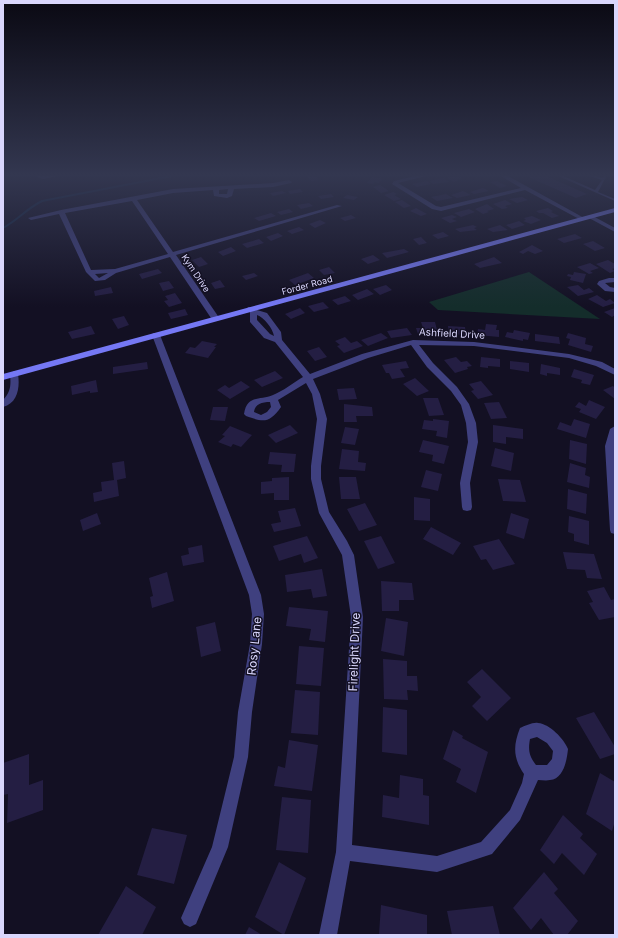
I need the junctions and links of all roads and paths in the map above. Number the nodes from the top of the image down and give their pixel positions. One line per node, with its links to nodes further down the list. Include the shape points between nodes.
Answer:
1 (64, 219): 9 (street)
2 (147, 219): 7 (street, Kym Drive)
3 (295, 219): 7 (street)
4 (584, 219): 12 (main road, Forder Road)
5 (589, 219): 6 (street)
6 (615, 230)
7 (172, 255): 8 (street); 13 (street, Kym Drive)
8 (115, 271): 9 (street); 9 (street, via 97,280)
9 (89, 272)
10 (615, 280): 11 (street, via 604,280 601,284)
11 (615, 290)
12 (252, 310): 13 (main road, Forder Road); 19 (street, Firelight Drive, via 264,315 277,332 278,340)
13 (216, 319): 14 (main road, Forder Road)
14 (156, 335): 17 (main road, Forder Road); 27 (street, Rosy Lane, via 255,595 258,614 241,757 220,847)
15 (413, 342): 16 (street, Ashfield Drive, via 474,344 569,356 599,364); 19 (street, Ashfield Drive, via 365,356); 23 (street, via 465,404 473,442 465,483)
16 (615, 372)
17 (14, 374): 18 (main road, Forder Road); 21 (street, via 14,394)
18 (3, 377)
19 (308, 378): 20 (street, Ashfield Drive); 26 (street, Firelight Drive, via 316,394 322,419 316,466 320,499 324,513 348,555 357,617)
20 (273, 399)
21 (3, 404)
22 (615, 429): 24 (street, via 610,446)
23 (467, 507)
24 (615, 530)
25 (532, 772): 26 (street, via 515,815 486,848 437,864)
26 (344, 852): 28 (street, Firelight Drive)
27 (190, 918)
28 (328, 935)

